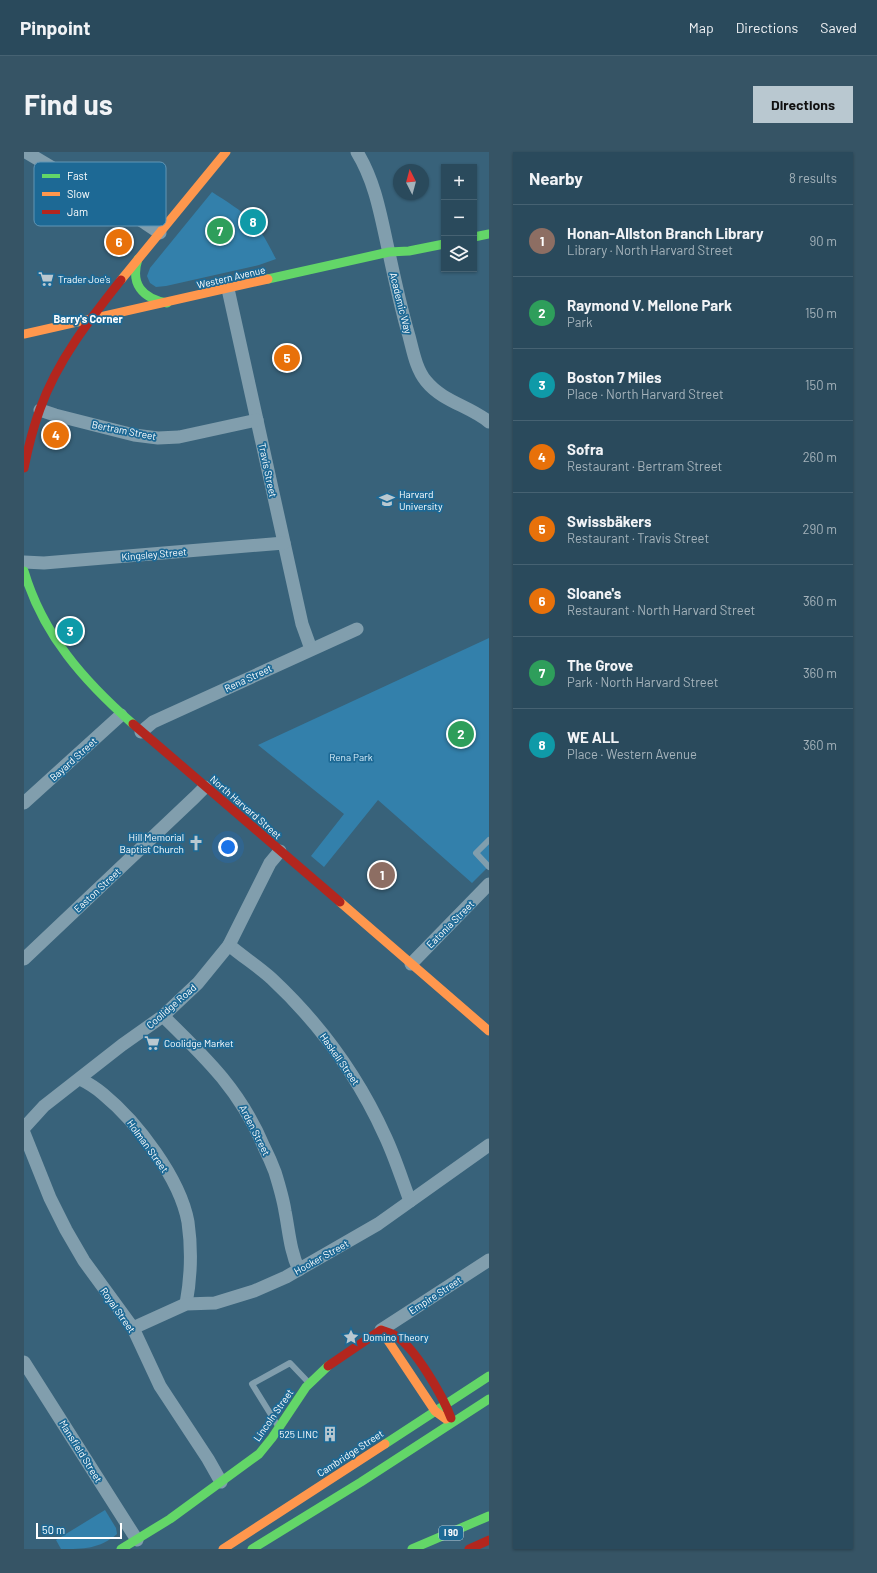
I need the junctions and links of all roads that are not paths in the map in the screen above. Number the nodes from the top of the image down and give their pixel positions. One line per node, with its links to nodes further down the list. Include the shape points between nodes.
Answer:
1 (26, 152): 4 (street)
2 (226, 152): 7 (main road)
3 (357, 152): 12 (street, Academic Way, via 377,198)
4 (43, 162)
5 (150, 226): 8 (street)
6 (166, 226): 8 (main road)
7 (166, 226)
8 (160, 233): 13 (main road)
9 (489, 234): 10 (main road)
10 (477, 236)
11 (441, 245): 12 (main road, Western Avenue)
12 (389, 252): 14 (main road, Western Avenue); 20 (street, Academic Way, via 405,323 420,372 437,392)
13 (138, 259): 15 (main road, via 136,274 140,289 151,299); 16 (main road)
14 (228, 289): 15 (main road, Western Avenue); 19 (street, Travis Street)
15 (168, 303): 16 (main road, Western Avenue)
16 (90, 320): 17 (main road, Western Avenue); 18 (main road, via 60,365)
17 (24, 334)
18 (40, 410): 19 (street, Bertram Street, via 134,435 158,438); 21 (main road)
19 (257, 420): 23 (street, Travis Street)
20 (489, 422)
21 (28, 429): 22 (main road)
22 (24, 468)
23 (284, 543): 24 (street, Kingsley Street, via 44,563); 27 (street, Travis Street, via 303,630)
24 (24, 562)
25 (24, 571): 28 (main road, North Harvard Street, via 35,604 56,639 86,678)
26 (358, 629): 27 (street, Rena Street)
27 (311, 649): 29 (street, Rena Street, via 153,722)
28 (121, 714): 29 (main road, North Harvard Street); 31 (street, Bayard Street)
29 (141, 732): 30 (main road, North Harvard Street)
30 (205, 786): 33 (main road, North Harvard Street); 37 (street, Easton Street)
31 (26, 797)
32 (489, 840): 34 (lane, via 476,853)
33 (280, 851): 36 (street, Coolidge Road, via 270,863); 38 (main road, North Harvard Street)
34 (489, 866)
35 (489, 884): 38 (street, Eatonia Street)
36 (229, 945): 39 (street, Coolidge Road, via 198,983); 45 (street, Haskell Street, via 271,979 309,1017 334,1048 358,1084 381,1127)
37 (24, 959)
38 (411, 964): 40 (main road, North Harvard Street)
39 (163, 1016): 41 (street, Coolidge Road); 47 (street, Arden Street, via 224,1078 258,1132 274,1171 285,1208 293,1255)
40 (488, 1030)
41 (80, 1079): 42 (street, Coolidge Road, via 44,1106); 48 (street, Holman Street, via 103,1093 136,1126 162,1163 179,1195 187,1221 191,1255 190,1285)
42 (24, 1128)
43 (24, 1132): 49 (street, Royal Street, via 50,1198 66,1230 84,1261)
44 (489, 1145): 45 (street, Hooker Street)
45 (410, 1201): 47 (street, Hooker Street, via 357,1237)
46 (489, 1260): 50 (street, Empire Street)
47 (299, 1270): 48 (street, Hooker Street, via 243,1295 215,1303)
48 (186, 1304): 49 (street, Hooker Street)
49 (133, 1328): 59 (street, Royal Street, via 160,1386)
50 (381, 1330): 53 (main road, Lincoln Street, via 331,1363); 55 (main road, via 396,1335 409,1346); 56 (main road)
51 (24, 1362): 61 (street, Mansfield Street)
52 (489, 1376): 55 (main road, Cambridge Street)
53 (309, 1383): 58 (main road, Lincoln Street); 58 (lane, via 290,1362 252,1384)
54 (489, 1399): 57 (main road)
55 (446, 1404): 56 (main road, Cambridge Street); 57 (main road)
56 (435, 1411): 57 (main road); 64 (main road, Cambridge Street)
57 (452, 1423): 65 (main road)
58 (279, 1427): 59 (main road, Lincoln Street, via 259,1454)
59 (222, 1482): 61 (main road, Lincoln Street, via 173,1518)
60 (489, 1516): 66 (main road, I 90)
61 (137, 1540): 63 (main road, Lincoln Street)
62 (489, 1540): 67 (main road)
63 (121, 1549)
64 (223, 1549)
65 (252, 1549)
66 (412, 1549)
67 (469, 1549)

